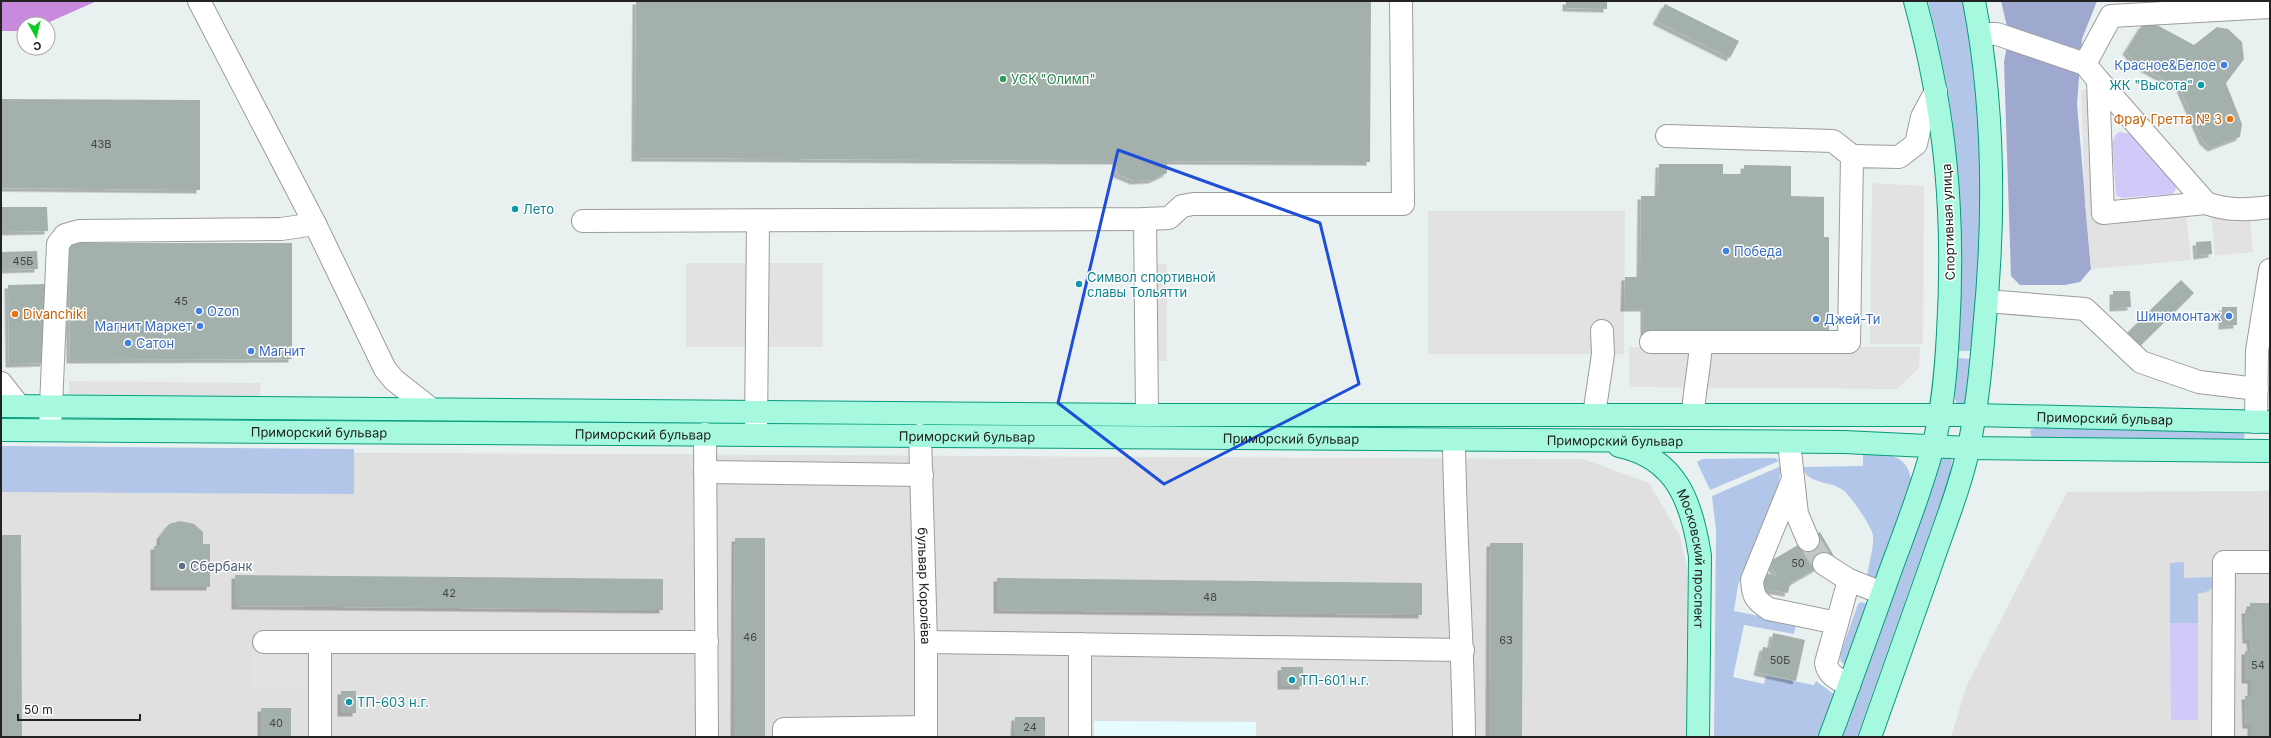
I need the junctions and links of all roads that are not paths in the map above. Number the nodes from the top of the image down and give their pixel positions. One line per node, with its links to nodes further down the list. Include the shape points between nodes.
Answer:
1 (199, 1): 16 (street)
2 (1401, 1): 13 (street, via 1403,204 1193,204 1182,206 1169,218)
3 (1915, 1): 8 (main road, Спортивная улица)
4 (1974, 1): 6 (main road)
5 (2270, 7): 7 (street, via 2111,16)
6 (1980, 34): 7 (street, via 1997,34); 18 (main road, via 1990,119 1991,220)
7 (2092, 72): 11 (street); 11 (street, via 2103,213)
8 (1936, 91): 10 (street, via 1922,117 1916,144 1899,157); 31 (main road, Спортивная улица, via 1946,156 1950,227 1950,301)
9 (1667, 136): 10 (street, via 1833,141)
10 (1852, 156): 21 (street, via 1849,342)
11 (2206, 203): 12 (street, via 2217,208 2239,210)
12 (2270, 207)
13 (1145, 219): 14 (street); 28 (street)
14 (758, 221): 15 (street); 27 (street)
15 (583, 222)
16 (316, 224): 25 (street, via 281,229 79,231 65,235 58,244); 26 (street, via 384,369)
17 (2270, 270): 23 (street, via 2258,351)
18 (1987, 301): 23 (street, via 2085,309 2141,362 2199,382); 32 (main road)
19 (1602, 331): 29 (street, via 1602,354)
20 (1651, 342): 21 (street)
21 (1701, 342): 30 (street)
22 (1, 383): 24 (street)
23 (2261, 383): 33 (street)
24 (10, 406): 25 (main road, Приморский бульвар)
25 (51, 406): 26 (main road, Приморский бульвар); 35 (street)
26 (431, 409): 27 (main road, Приморский бульвар)
27 (756, 412): 28 (main road, Приморский бульвар); 37 (street)
28 (1147, 415): 29 (main road, Приморский бульвар)
29 (1594, 415): 30 (main road, Приморский бульвар)
30 (1693, 415): 31 (main road, Приморский бульвар)
31 (1940, 415): 32 (main road, Приморский бульвар); 42 (main road, Спортивная улица)
32 (1974, 415): 33 (main road, Приморский бульвар); 43 (main road)
33 (2263, 422): 44 (main road)
34 (1, 430): 35 (main road, Приморский бульвар)
35 (50, 430): 36 (main road, Приморский бульвар)
36 (705, 434): 37 (main road, Приморский бульвар); 45 (street)
37 (756, 435): 38 (main road, Приморский бульвар)
38 (920, 435): 39 (main road, Приморский бульвар); 46 (street, бульвар Королёва)
39 (1454, 440): 40 (main road, Приморский бульвар); 59 (street, via 1455,511)
40 (1590, 440): 41 (main road, Приморский бульвар); 67 (main road, Московский проспект, via 1634,449 1659,462 1676,480 1687,501 1696,528 1700,556)
41 (1789, 442): 42 (main road, Приморский бульвар); 47 (street)
42 (1934, 446): 43 (main road, Приморский бульвар); 52 (main road)
43 (1969, 448): 44 (main road); 69 (main road)
44 (2262, 451)
45 (705, 472): 46 (street); 56 (street)
46 (922, 475): 57 (street, бульвар Королёва)
47 (1793, 479): 48 (street, via 1797,514); 53 (street, via 1752,580 1753,593 1760,603 1769,609)
48 (1808, 540)
49 (2270, 562): 70 (street, via 2224,562)
50 (1824, 564): 51 (street)
51 (1849, 580): 52 (street); 53 (street)
52 (1882, 593): 60 (main road)
53 (1837, 623): 60 (street, via 1826,663 1828,670)
54 (264, 642): 55 (street)
55 (320, 642): 56 (street); 62 (street)
56 (707, 642): 63 (street)
57 (926, 642): 58 (street); 61 (street, бульвар Королёва)
58 (1080, 644): 59 (street); 65 (street)
59 (1463, 650): 66 (street)
60 (1849, 686): 68 (main road)
61 (926, 732): 64 (street, via 784,729)
62 (320, 737)
63 (707, 737)
64 (784, 737)
65 (1080, 737)
66 (1464, 737)
67 (1698, 737)
68 (1830, 737)
69 (1870, 737)
70 (2223, 737)

